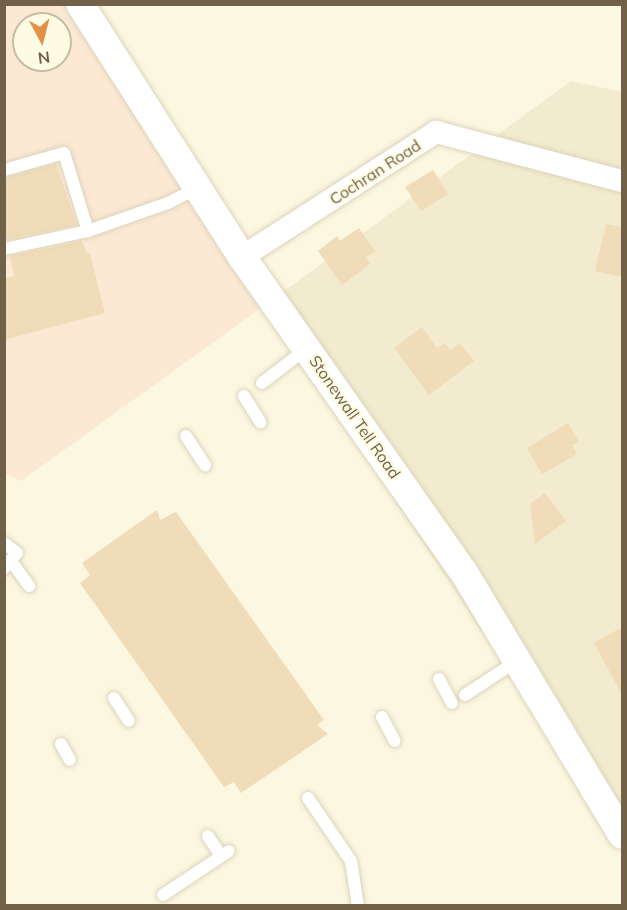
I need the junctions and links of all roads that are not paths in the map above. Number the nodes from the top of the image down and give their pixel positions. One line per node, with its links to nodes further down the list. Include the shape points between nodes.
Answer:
1 (80, 4): 4 (street, Stonewall Tell Road)
2 (4, 170): 5 (lane, via 64,153)
3 (622, 181): 7 (street, Cochran Road, via 436,132)
4 (198, 188): 5 (lane, via 168,203); 7 (street, Stonewall Tell Road)
5 (88, 231): 6 (lane)
6 (4, 249)
7 (242, 257): 8 (street, Stonewall Tell Road)
8 (306, 348): 9 (lane); 17 (street, Stonewall Tell Road, via 463,571)
9 (262, 383)
10 (244, 396): 11 (lane)
11 (260, 422)
12 (186, 436): 13 (lane)
13 (205, 465)
14 (4, 543): 15 (lane, via 17,554)
15 (8, 564): 16 (lane)
16 (29, 586)
17 (518, 661): 19 (lane); 28 (street, Stonewall Tell Road)
18 (439, 679): 21 (lane)
19 (465, 694)
20 (114, 698): 23 (lane)
21 (452, 703)
22 (382, 717): 24 (lane)
23 (129, 721)
24 (395, 741)
25 (61, 744): 26 (lane)
26 (70, 760)
27 (308, 798): 31 (lane, via 351,861)
28 (622, 835)
29 (208, 836): 30 (lane, via 225,854)
30 (163, 895)
31 (358, 906)

